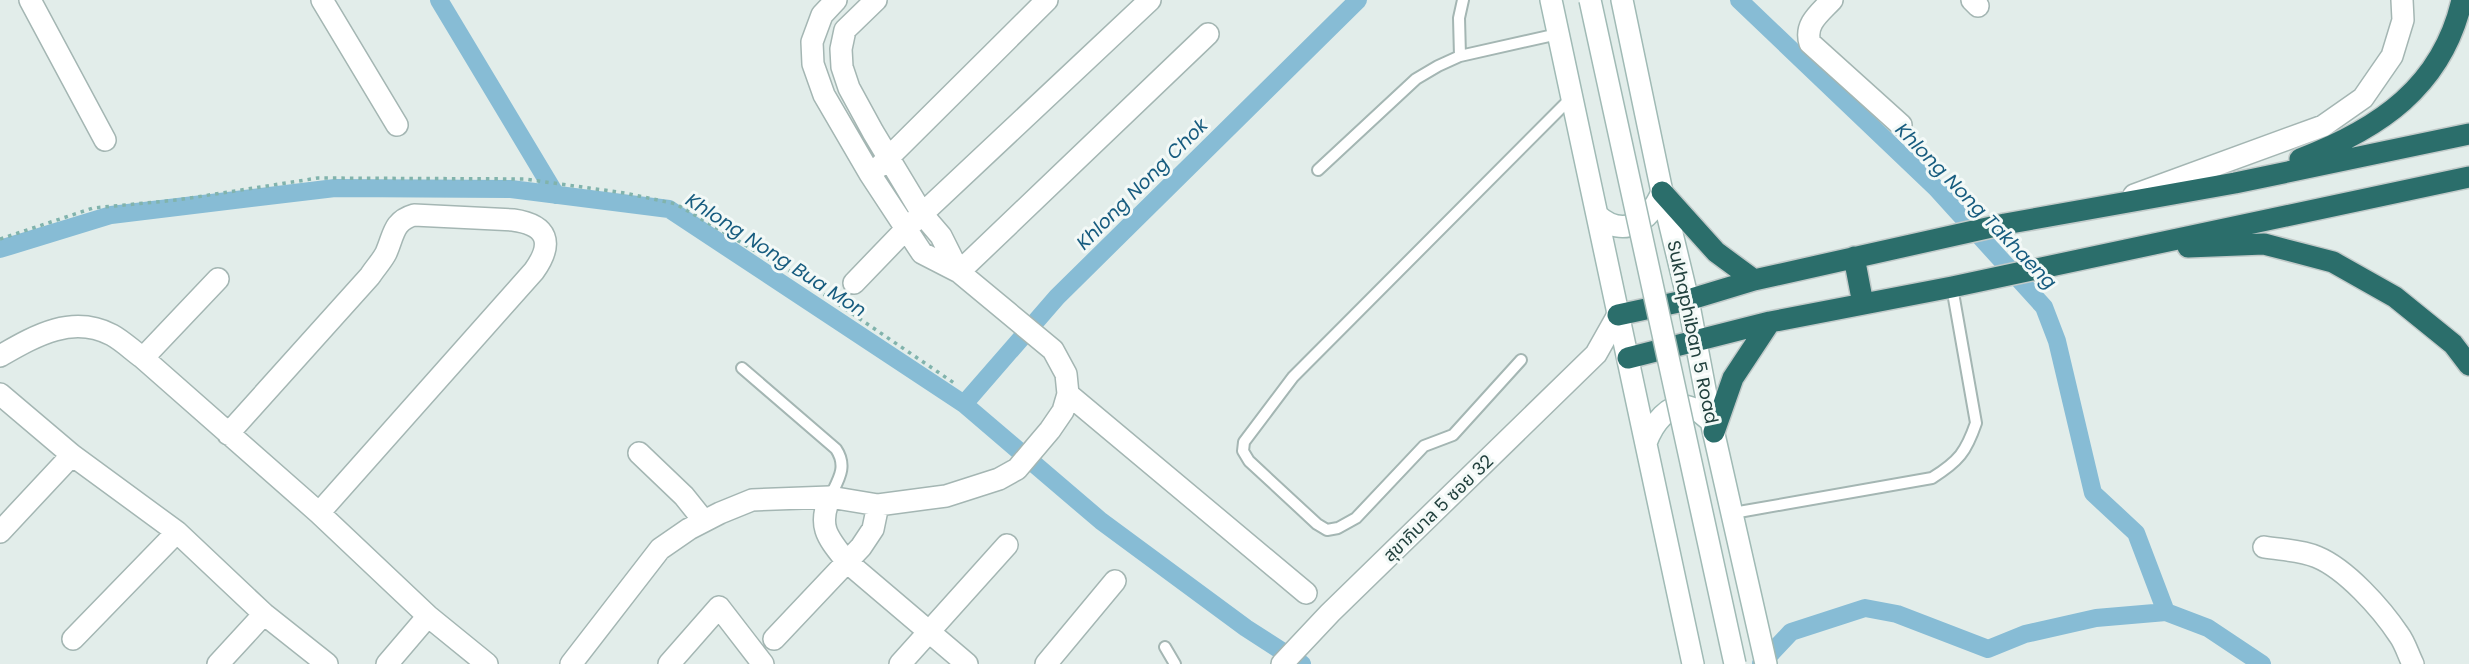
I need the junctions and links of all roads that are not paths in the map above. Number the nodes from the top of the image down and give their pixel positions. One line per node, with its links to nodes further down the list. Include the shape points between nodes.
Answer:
1 (30, 0): 21 (street)
2 (322, 0): 18 (street)
3 (836, 0): 24 (street, via 822,15 812,42 814,64 824,95)
4 (876, 0): 22 (street, via 845,30 842,67)
5 (1047, 0): 22 (street)
6 (1150, 0): 29 (street)
7 (1463, 0): 16 (lane)
8 (1551, 0): 15 (street)
9 (1590, 0): 92 (street, Sukhaphiban 5 Road, bridge)
10 (1622, 0): 27 (street, Sukhaphiban 5 Road)
11 (1832, 0): 19 (street, via 1810,24 1810,43)
12 (2402, 0): 28 (street, via 2403,20 2392,56 2363,97 2323,126)
13 (2462, 0): 26 (highway, via 2445,49 2409,98 2362,131)
14 (1208, 34): 36 (street)
15 (1558, 34): 16 (lane); 17 (street)
16 (1460, 56): 23 (lane, via 1416,79)
17 (1572, 97): 30 (street); 50 (lane, via 1293,377 1244,442 1243,451 1317,524 1327,530 1338,528 1356,519 1424,446 1453,435)
18 (397, 125)
19 (1901, 125)
20 (2469, 134): 26 (highway)
21 (105, 140)
22 (889, 159): 24 (street); 29 (street)
23 (1318, 170)
24 (870, 174): 31 (street)
25 (2469, 177): 33 (highway)
26 (2235, 183): 28 (highway)
27 (1662, 192): 30 (street, via 1649,215 1633,225 1605,223); 38 (highway, via 1716,253); 41 (street, Sukhaphiban 5 Road)
28 (2109, 204): 35 (highway)
29 (923, 215): 31 (street); 32 (street)
30 (1597, 215): 43 (street)
31 (905, 230): 34 (street); 39 (street)
32 (941, 236): 34 (street); 36 (street)
33 (2133, 248): 40 (highway); 51 (highway, via 2264,244 2333,262 2395,298 2453,344)
34 (922, 253): 36 (street)
35 (1854, 257): 38 (highway); 42 (highway)
36 (959, 272): 54 (street, via 1053,350 1062,362)
37 (218, 279): 48 (street)
38 (1754, 280): 41 (highway)
39 (854, 283)
40 (1954, 287): 42 (highway); 63 (lane, via 1976,423 1954,464 1932,478)
41 (1688, 300): 43 (highway); 45 (street, Sukhaphiban 5 Road)
42 (1863, 304): 44 (highway)
43 (1618, 315): 46 (street, สุขาภิบาล 5 ซอย 32); 49 (street)
44 (1770, 322): 45 (highway); 55 (highway, via 1733,379)
45 (1695, 341): 49 (highway); 55 (street, Sukhaphiban 5 Road)
46 (1596, 354): 49 (street); 90 (street, สุขาภิบาล 5 ซอย 32)
47 (0, 356): 48 (street, via 36,335 82,325 114,336)
48 (142, 358): 56 (street)
49 (1628, 358): 57 (street)
50 (1521, 360)
51 (2469, 365)
52 (742, 368): 60 (lane, via 836,449 843,468)
53 (0, 394): 59 (street)
54 (1068, 394): 61 (street, via 1063,411 1017,469 946,496); 71 (street)
55 (1712, 427): 57 (street, via 1684,406 1667,411 1651,427); 63 (street, Sukhaphiban 5 Road)
56 (228, 434): 62 (street); 62 (street, via 370,276 404,218 513,220 539,229 547,241 534,271)
57 (1646, 443): 91 (street)
58 (639, 453): 64 (street)
59 (72, 456): 65 (street); 66 (street)
60 (830, 497): 61 (street); 64 (street, via 752,500); 69 (street, via 822,522)
61 (878, 505): 69 (street, via 873,529)
62 (319, 513): 73 (street)
63 (1733, 513): 78 (street, Sukhaphiban 5 Road)
64 (704, 521): 83 (street, via 660,549)
65 (0, 532)
66 (177, 532): 72 (street); 75 (street)
67 (1007, 545): 74 (street)
68 (2264, 547): 93 (street, via 2303,553 2341,571 2399,635)
69 (847, 562): 74 (street); 76 (street)
70 (1115, 582): 88 (street)
71 (1306, 593)
72 (264, 614): 79 (street); 80 (street)
73 (428, 616): 81 (street); 82 (street)
74 (929, 632): 86 (street); 87 (street)
75 (73, 639)
76 (774, 639)
77 (1165, 647): 89 (lane)
78 (1764, 655)
79 (218, 664)
80 (327, 664)
81 (387, 664)
82 (487, 664)
83 (571, 664)
84 (669, 664): 85 (street, via 719,607)
85 (763, 664)
86 (900, 664)
87 (967, 664)
88 (1046, 664)
89 (1175, 664)
90 (1282, 664)
91 (1693, 664)
92 (1735, 664)
93 (2413, 664)

